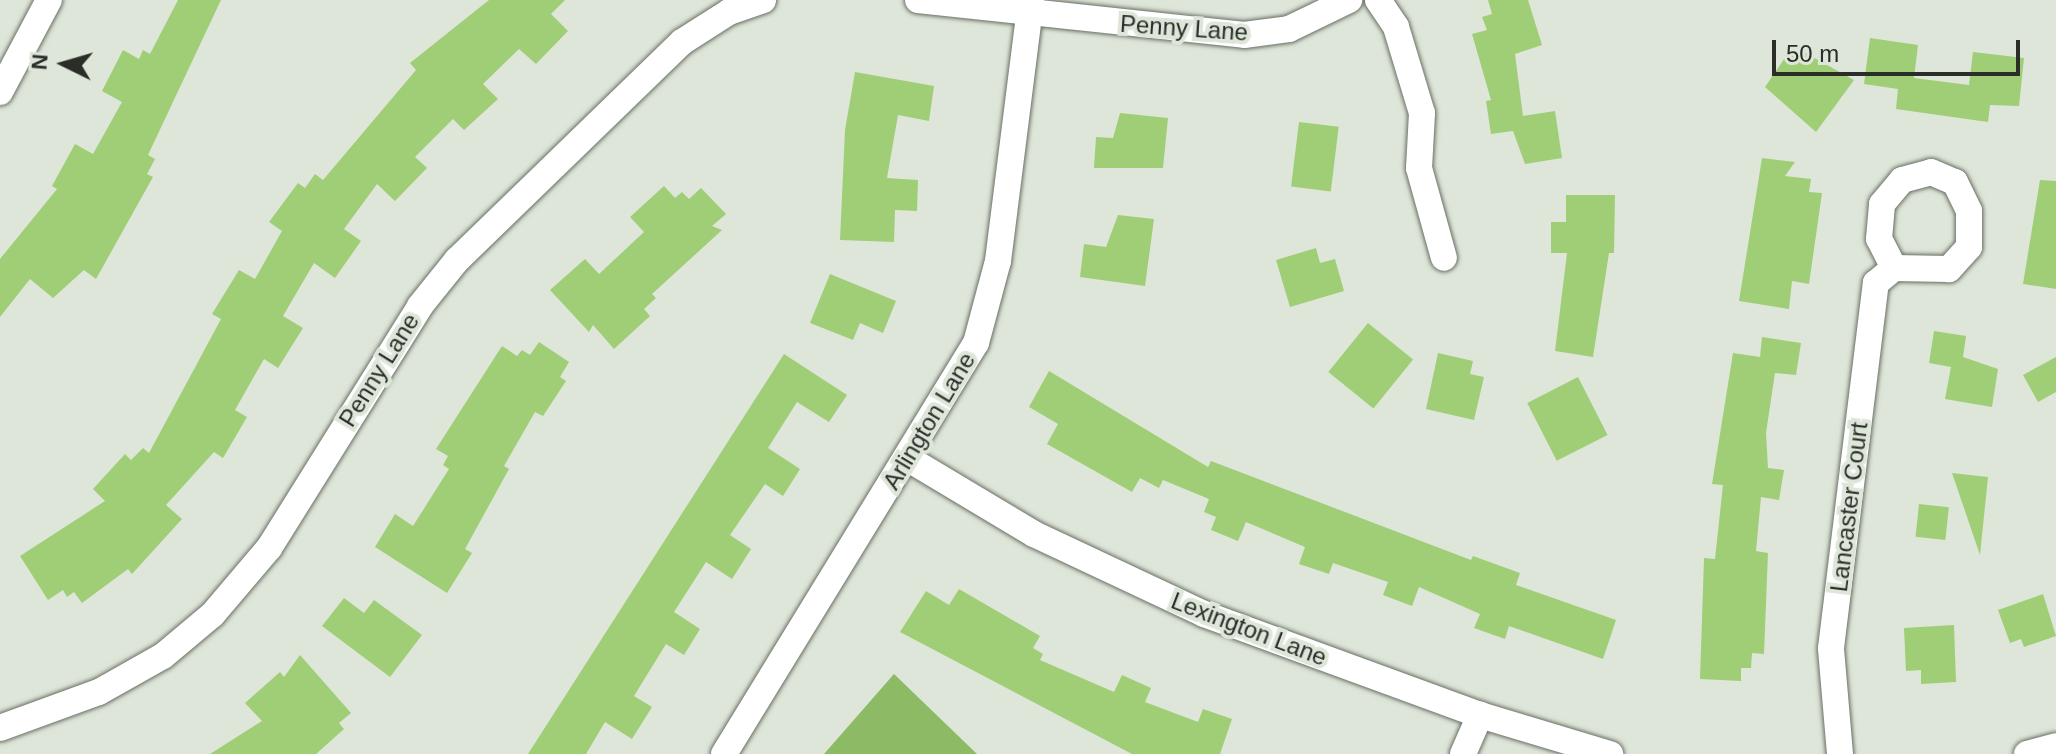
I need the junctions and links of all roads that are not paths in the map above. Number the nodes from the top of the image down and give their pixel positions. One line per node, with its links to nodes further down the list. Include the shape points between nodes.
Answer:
1 (49, 0): 7 (street)
2 (763, 0): 12 (street, Penny Lane, via 729,12 682,42 457,260 420,306 269,548 213,614 163,656 99,692)
3 (918, 0): 6 (street, Penny Lane)
4 (1349, 0): 6 (street, Penny Lane, via 1289,29 1244,35)
5 (1378, 0): 8 (street, via 1396,27 1422,113 1419,168)
6 (1030, 6): 10 (street, Arlington Lane, via 998,261 979,329)
7 (0, 92)
8 (1444, 258)
9 (1894, 268): 17 (street, Lancaster Court, via 1876,283 1831,648)
10 (907, 458): 11 (street, Lexington Lane, via 1103,570 1204,614); 14 (street, Arlington Lane)
11 (1480, 715): 15 (street); 16 (street, Lexington Lane)
12 (0, 728)
13 (2056, 746): 18 (street)
14 (724, 754)
15 (1463, 754)
16 (1610, 754)
17 (1840, 754)
18 (2027, 754)

